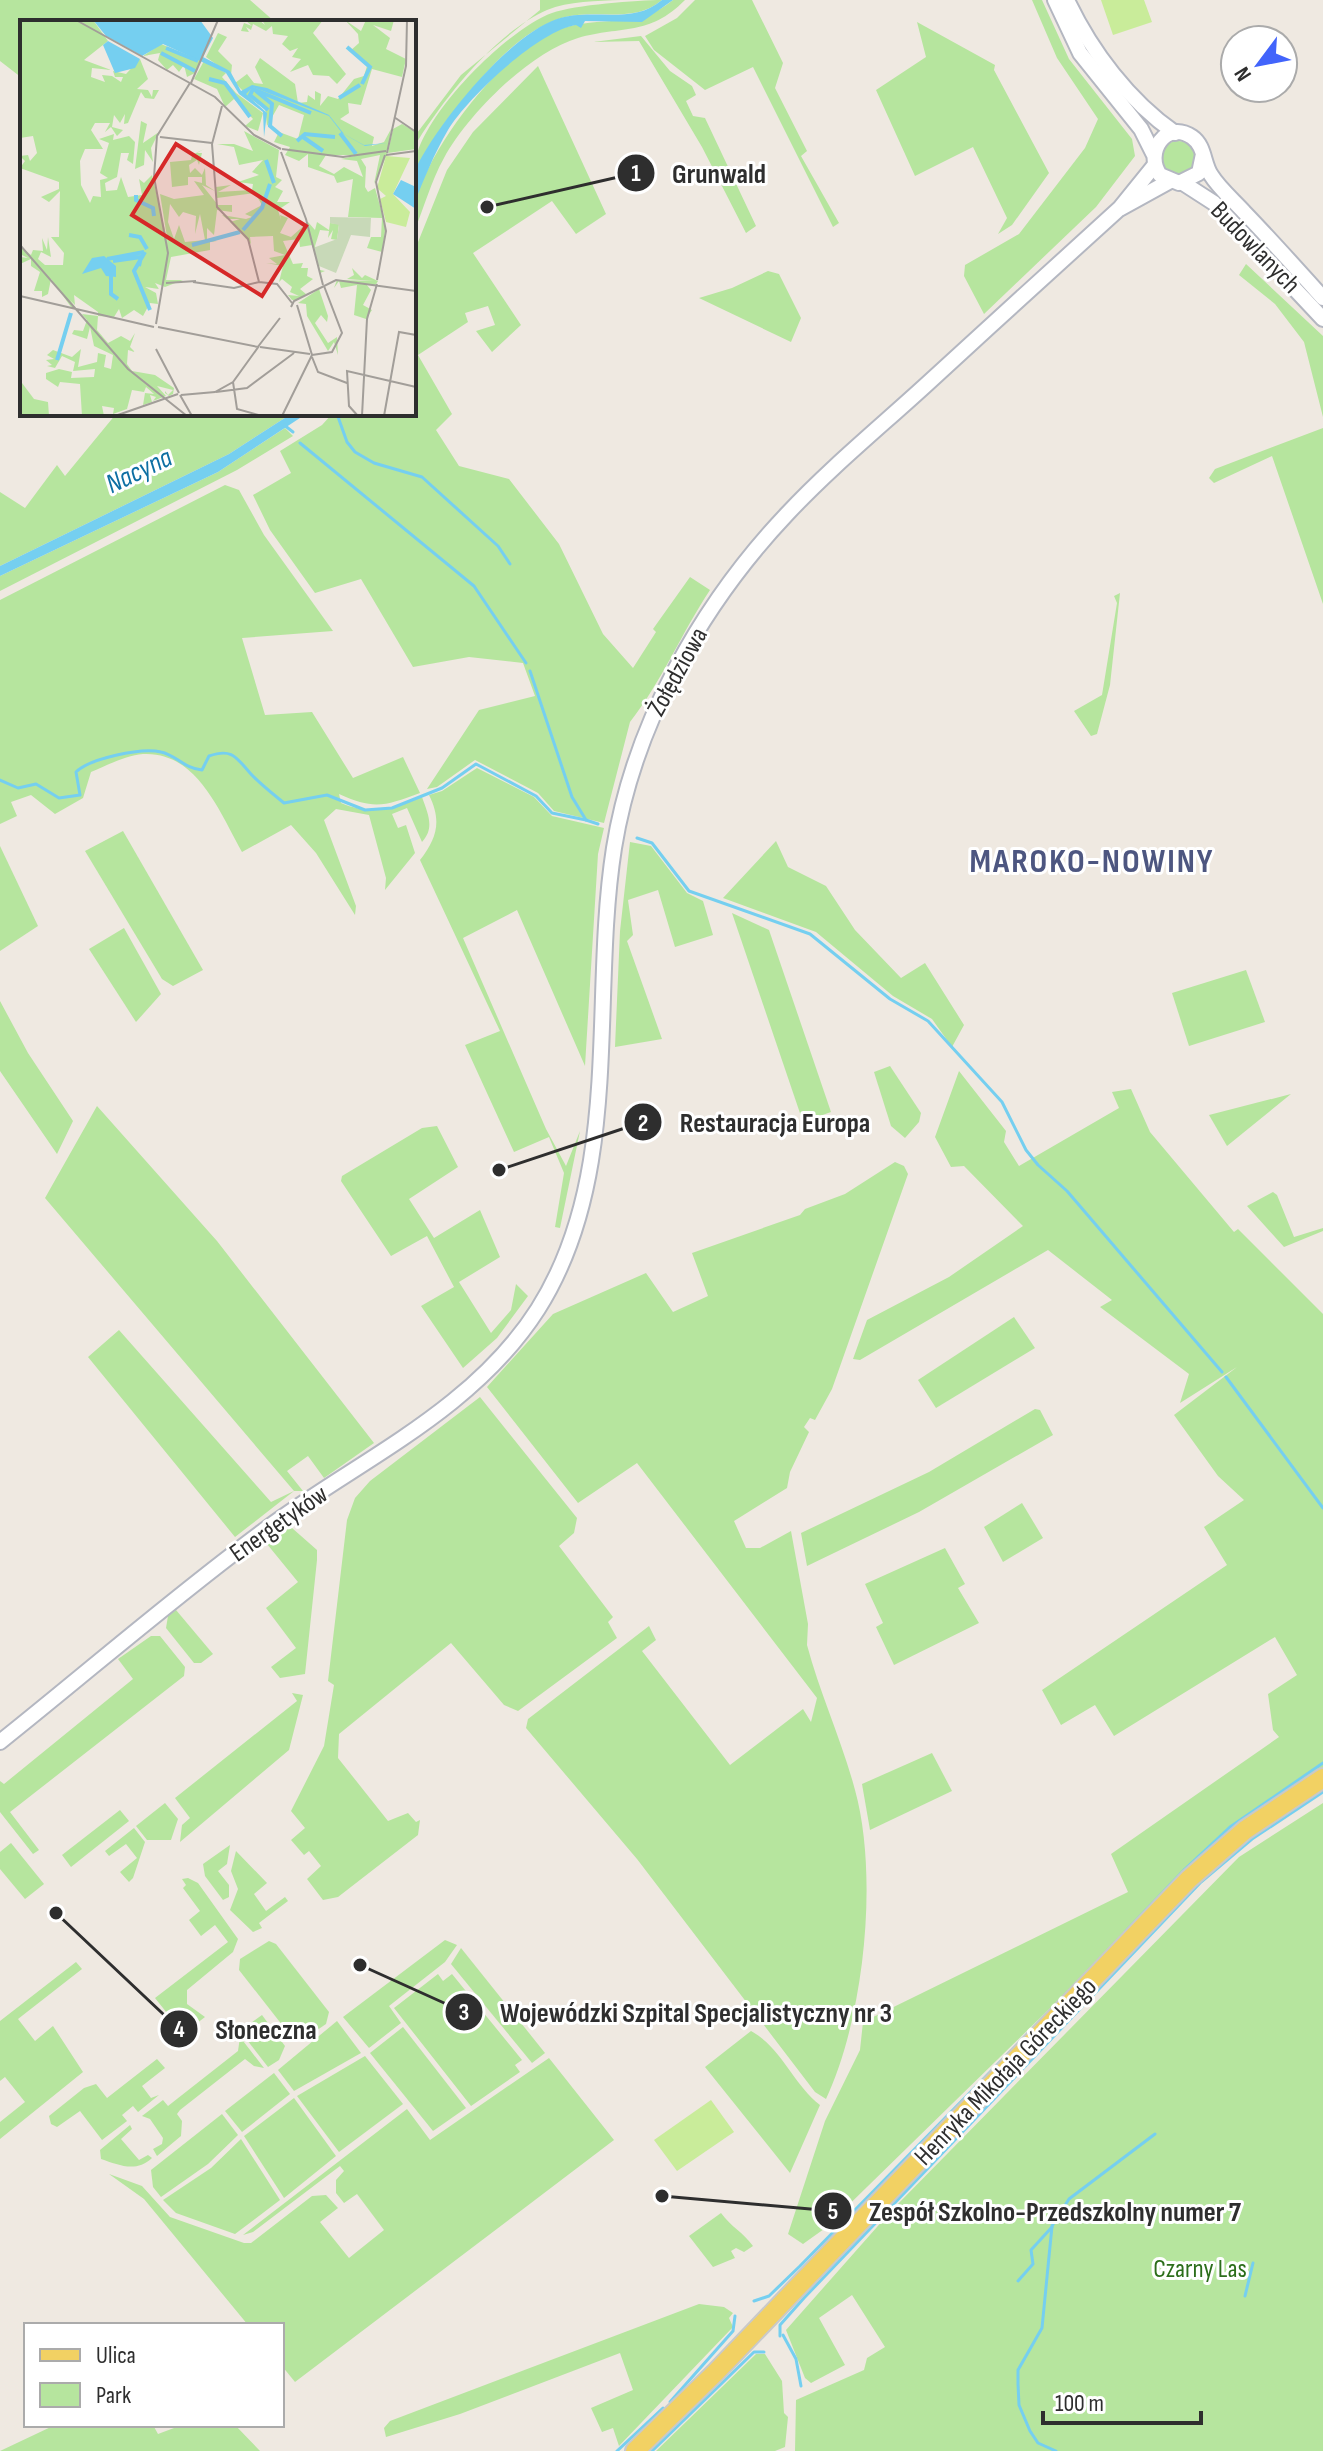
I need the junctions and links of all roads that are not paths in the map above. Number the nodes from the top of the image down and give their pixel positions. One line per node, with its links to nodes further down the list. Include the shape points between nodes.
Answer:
1 (1055, 0): 5 (street, via 1080,53 1141,129)
2 (1067, 0): 3 (street, via 1100,56)
3 (1175, 133): 4 (street, via 1192,137); 5 (street, via 1162,138)
4 (1203, 154): 6 (street, via 1199,173); 8 (street, Budowlanych, via 1214,179)
5 (1154, 160): 6 (street); 7 (street, Żołędziowa)
6 (1176, 182): 7 (street, Żołędziowa); 9 (street, Budowlanych, via 1214,203)
7 (1120, 208): 10 (street, Żołędziowa, via 792,509 728,587 664,694 637,758 617,836 592,1151 570,1241)
8 (1323, 298)
9 (1323, 319)
10 (546, 1294): 11 (street, Energetyków, via 506,1350 429,1420 266,1528)
11 (0, 1742)
12 (1323, 1778): 13 (main road, Henryka Mikołaja Góreckiego, via 1245,1830 1189,1879)
13 (635, 2451)

